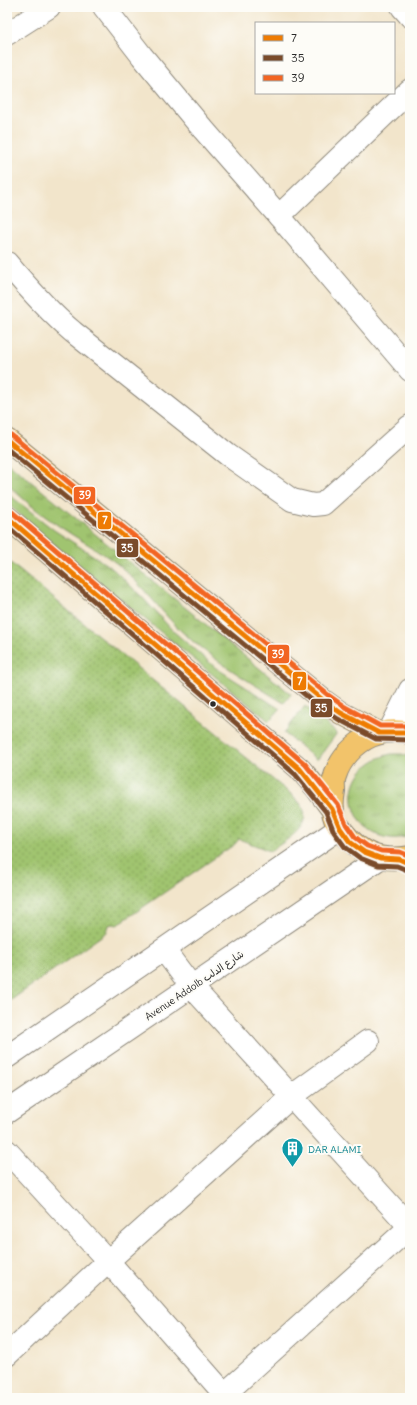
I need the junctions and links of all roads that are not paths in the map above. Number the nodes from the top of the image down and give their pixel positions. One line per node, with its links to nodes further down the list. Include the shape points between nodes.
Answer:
1 (49, 7): 5 (street)
2 (104, 7): 7 (street, via 196,121)
3 (402, 7): 4 (street)
4 (410, 16)
5 (7, 34)
6 (410, 90): 7 (street)
7 (279, 216): 9 (street)
8 (7, 263): 10 (street, via 54,316 73,332 228,455 292,500 313,505 324,504)
9 (410, 370)
10 (410, 426)
11 (7, 440): 14 (main road, via 324,701 341,713)
12 (7, 517): 16 (main road, via 300,769 317,789)
13 (410, 690): 14 (street)
14 (384, 732): 15 (main road); 16 (main road, via 364,740 341,762 334,777)
15 (410, 734)
16 (336, 819): 17 (main road, via 350,842 364,852); 18 (street)
17 (400, 860): 19 (street, Avenue Addolb شارع الدلب)
18 (164, 950): 19 (street); 21 (street)
19 (192, 987): 22 (street); 23 (street, Avenue Addolb شارع الدلب)
20 (368, 1041): 22 (street)
21 (7, 1057)
22 (292, 1096): 25 (street); 26 (street)
23 (7, 1112)
24 (7, 1150): 26 (street)
25 (410, 1227): 28 (street)
26 (108, 1261): 27 (street); 28 (street)
27 (7, 1355)
28 (224, 1397)

